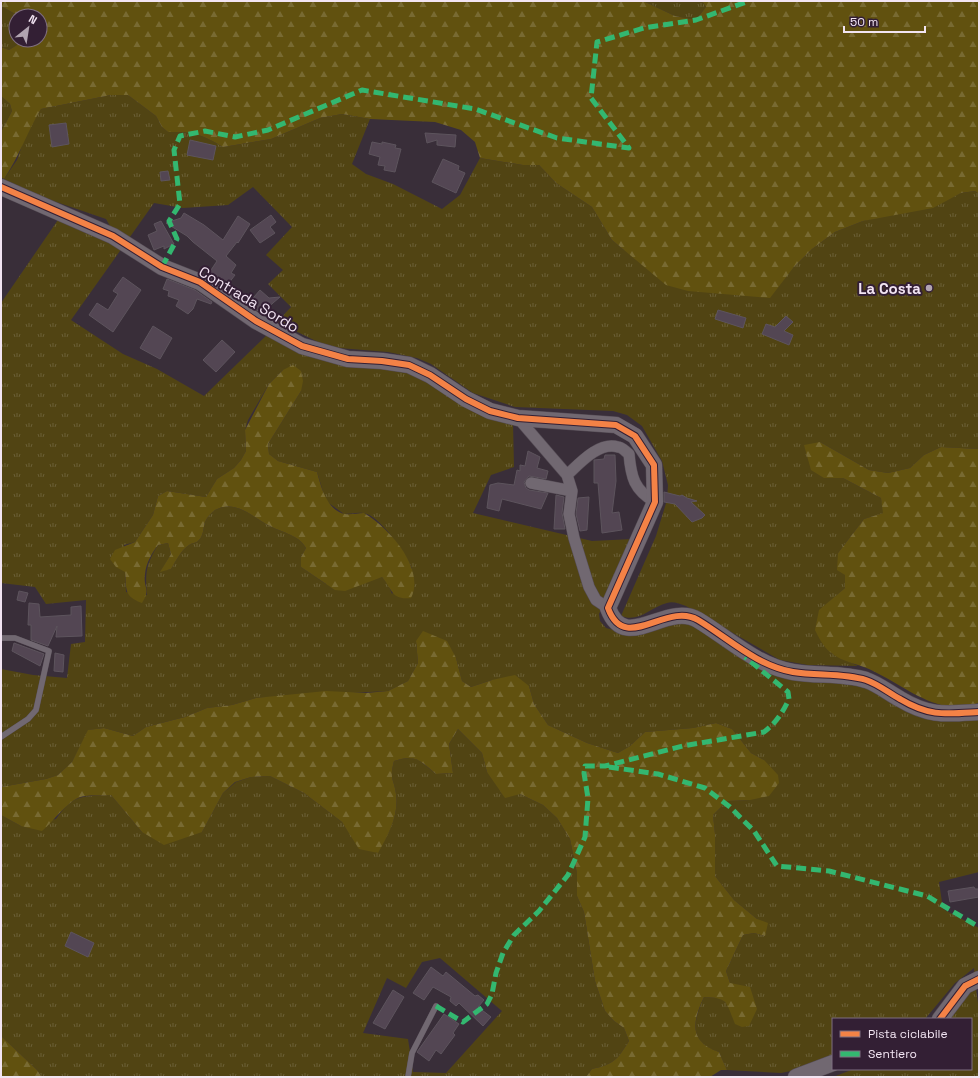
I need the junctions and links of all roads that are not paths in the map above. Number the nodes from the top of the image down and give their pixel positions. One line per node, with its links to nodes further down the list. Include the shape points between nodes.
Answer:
1 (1, 187): 2 (street, Contrada Sordo, via 113,236 162,267 200,282 256,321 302,346 348,359 409,365 490,411)
2 (518, 418): 3 (street); 6 (street, Contrada Sordo, via 616,425 635,436 654,465)
3 (567, 474): 5 (street); 6 (street, via 590,454 604,447 618,446 629,454 631,472 642,494)
4 (531, 483): 5 (street)
5 (572, 491): 7 (street, via 569,514 589,587 596,600)
6 (654, 502): 7 (street, Contrada Sordo)
7 (608, 608): 9 (street, via 616,624 624,628 631,629 675,615 684,615 696,619 763,662 792,672 865,680 930,713)
8 (1, 638): 10 (lane, via 14,638 49,651 36,710 28,719)
9 (979, 712)
10 (1, 737)
11 (979, 978): 13 (street, via 965,986)
12 (436, 1006): 15 (lane, via 412,1053)
13 (941, 1018)
14 (832, 1063): 16 (street)
15 (408, 1077)
16 (796, 1077)

